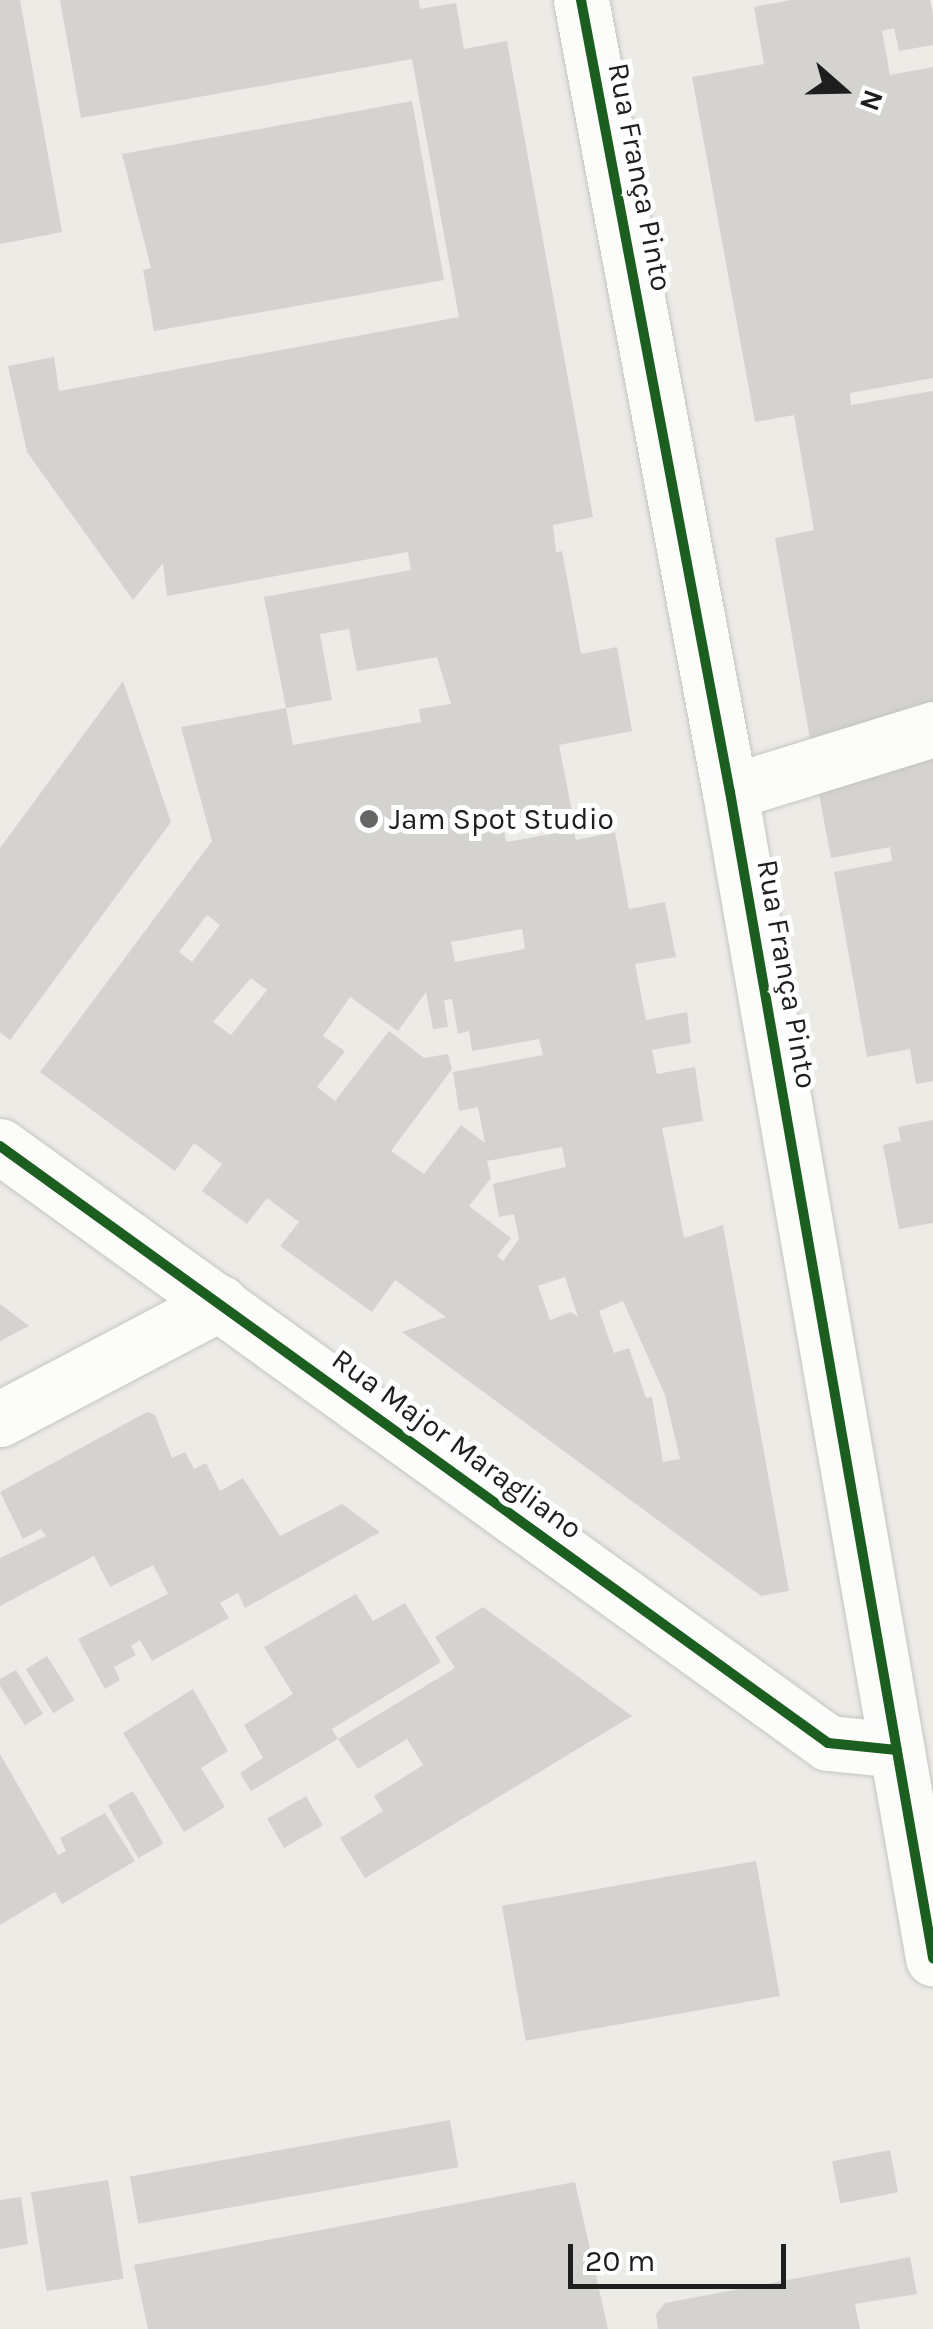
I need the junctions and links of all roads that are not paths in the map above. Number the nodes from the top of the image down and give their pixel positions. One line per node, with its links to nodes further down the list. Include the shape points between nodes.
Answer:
1 (581, 0): 3 (street, Rua França Pinto)
2 (933, 730): 3 (street)
3 (730, 792): 7 (street, Rua França Pinto)
4 (0, 1146): 5 (street, Rua Major Maragliano)
5 (220, 1303): 6 (street); 7 (street, Rua Major Maragliano, via 828,1744)
6 (0, 1419)
7 (897, 1750): 8 (street, Rua França Pinto)
8 (933, 1958)

